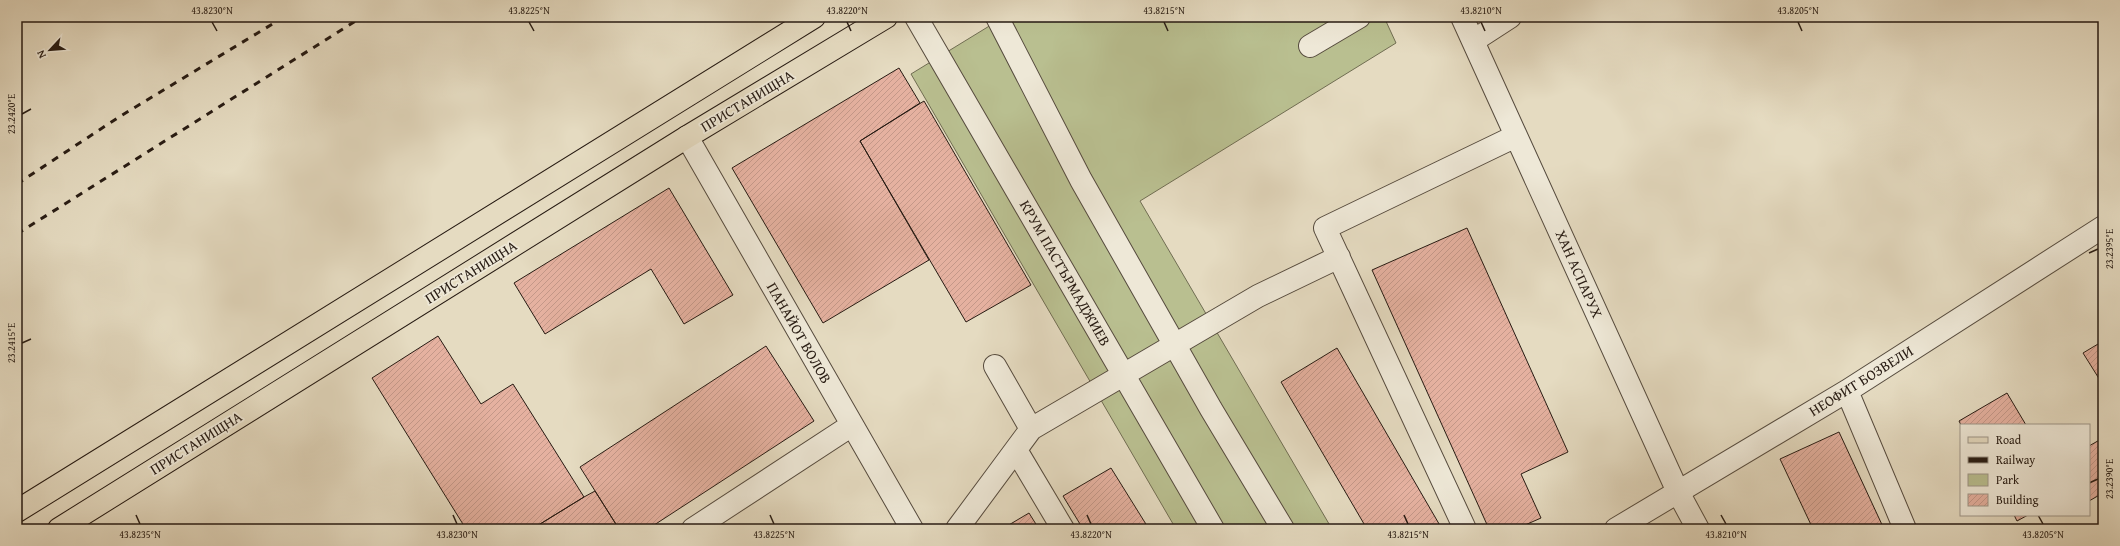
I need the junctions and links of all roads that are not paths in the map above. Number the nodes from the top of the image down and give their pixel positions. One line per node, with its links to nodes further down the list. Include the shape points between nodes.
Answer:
1 (814, 17): 22 (main road)
2 (886, 17): 11 (main road, ПРИСТАНИЩНА)
3 (916, 17): 16 (street, КРУМ ПАСТЪРМАДЖИЕВ)
4 (998, 17): 14 (street, via 1081,180)
5 (1359, 17): 9 (street)
6 (1462, 17): 8 (street, ХАН АСПАРУХ)
7 (1510, 17): 8 (street)
8 (1473, 41): 10 (street, ХАН АСПАРУХ)
9 (1310, 46)
10 (1516, 136): 13 (street, via 1325,228); 21 (street, ХАН АСПАРУХ)
11 (687, 137): 18 (street, ПАНАЙОТ ВОЛОВ); 23 (main road, ПРИСТАНИЩНА)
12 (2103, 227): 17 (street, НЕОФИТ БОЗВЕЛИ)
13 (1339, 258): 14 (street, via 1258,296); 30 (street)
14 (1174, 344): 16 (street); 29 (street)
15 (995, 366): 19 (street)
16 (1124, 374): 19 (street); 28 (street, КРУМ ПАСТЪРМАДЖИЕВ)
17 (1847, 391): 21 (street, НЕОФИТ БОЗВЕЛИ); 33 (street)
18 (852, 425): 24 (street); 25 (street, ПАНАЙОТ ВОЛОВ)
19 (1031, 429): 20 (street)
20 (1016, 450): 26 (street); 27 (street)
21 (1678, 492): 31 (street, НЕОФИТ БОЗВЕЛИ); 32 (street, ХАН АСПАРУХ)
22 (17, 512)
23 (59, 529)
24 (693, 529)
25 (912, 529)
26 (957, 529)
27 (1063, 529)
28 (1214, 529)
29 (1282, 529)
30 (1465, 529)
31 (1616, 529)
32 (1698, 529)
33 (1905, 529)

